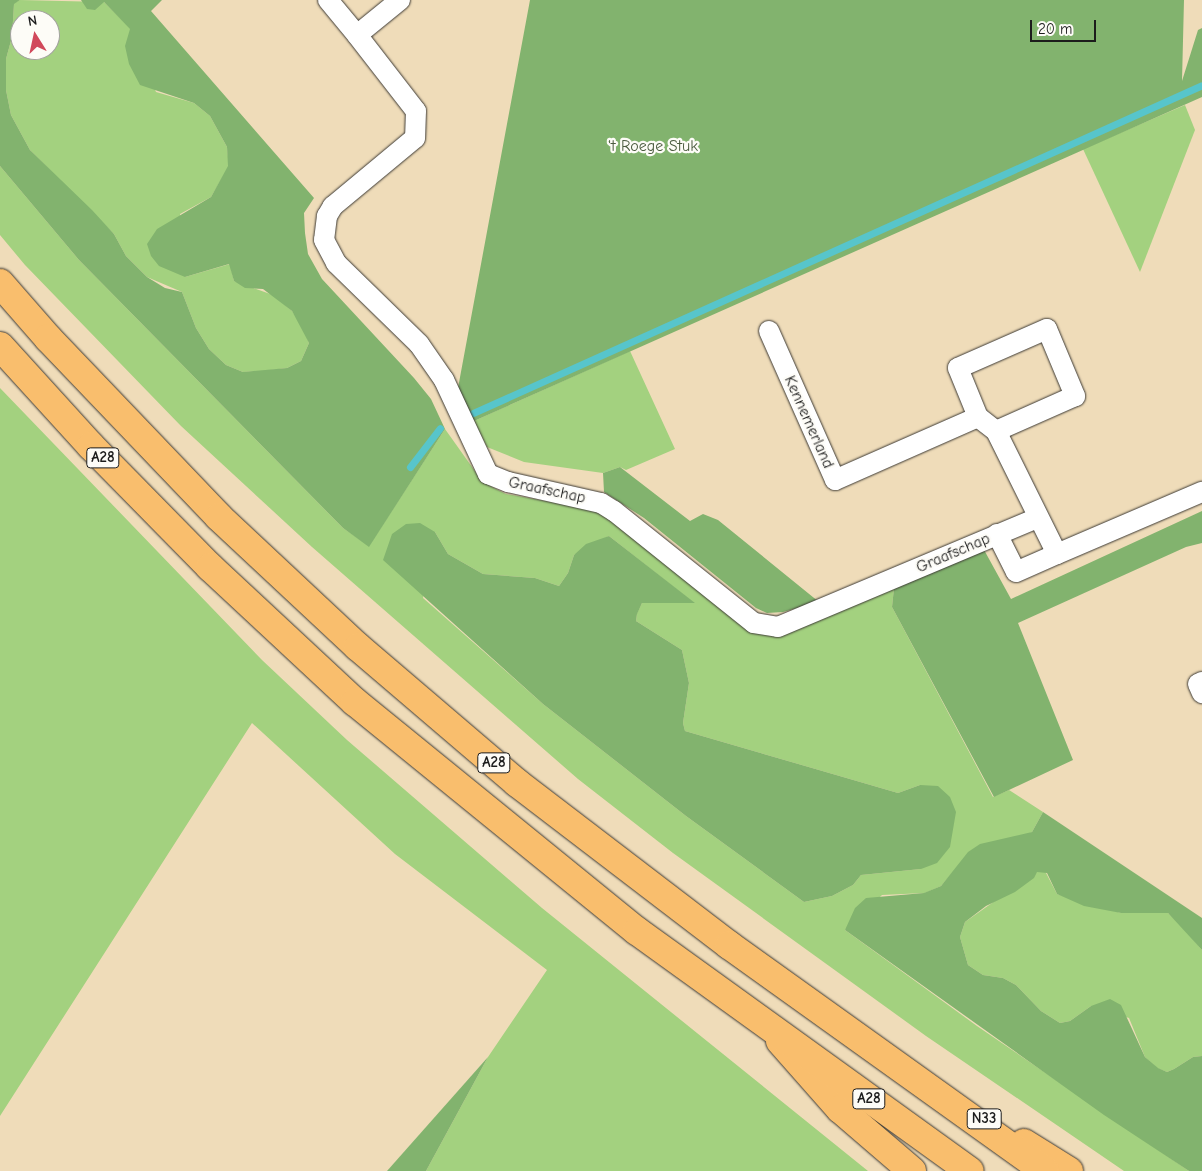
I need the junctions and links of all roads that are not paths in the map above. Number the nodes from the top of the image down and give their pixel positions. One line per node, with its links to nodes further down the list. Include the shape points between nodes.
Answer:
1 (328, 0): 3 (street, Graafschap)
2 (400, 0): 3 (street)
3 (358, 35): 11 (street, Graafschap, via 416,111 414,138 333,206 327,216 324,240 336,263 419,344 444,380 488,474 508,482 585,498 614,510 754,623 767,626 790,624)
4 (0, 283): 16 (highway, A28, via 98,392 219,516 358,647 517,783 602,849)
5 (769, 331): 7 (street, Kennemerland, via 835,480)
6 (0, 346): 15 (highway, A28, via 91,446 203,560 355,702 510,830)
7 (978, 417): 8 (street); 8 (street, via 958,368 1047,329 1075,396)
8 (996, 431): 10 (street)
9 (1202, 492): 12 (street)
10 (1037, 518): 11 (street, Graafschap); 12 (street)
11 (997, 534): 12 (street, via 1016,572)
12 (1057, 554)
13 (1202, 682): 14 (street, via 1198,684)
14 (1202, 693)
15 (768, 1027): 17 (highway, via 840,1109); 18 (highway, A28)
16 (899, 1067): 19 (highway, A28); 20 (highway, N33)
17 (912, 1171)
18 (970, 1171)
19 (1045, 1171)
20 (1069, 1171)

